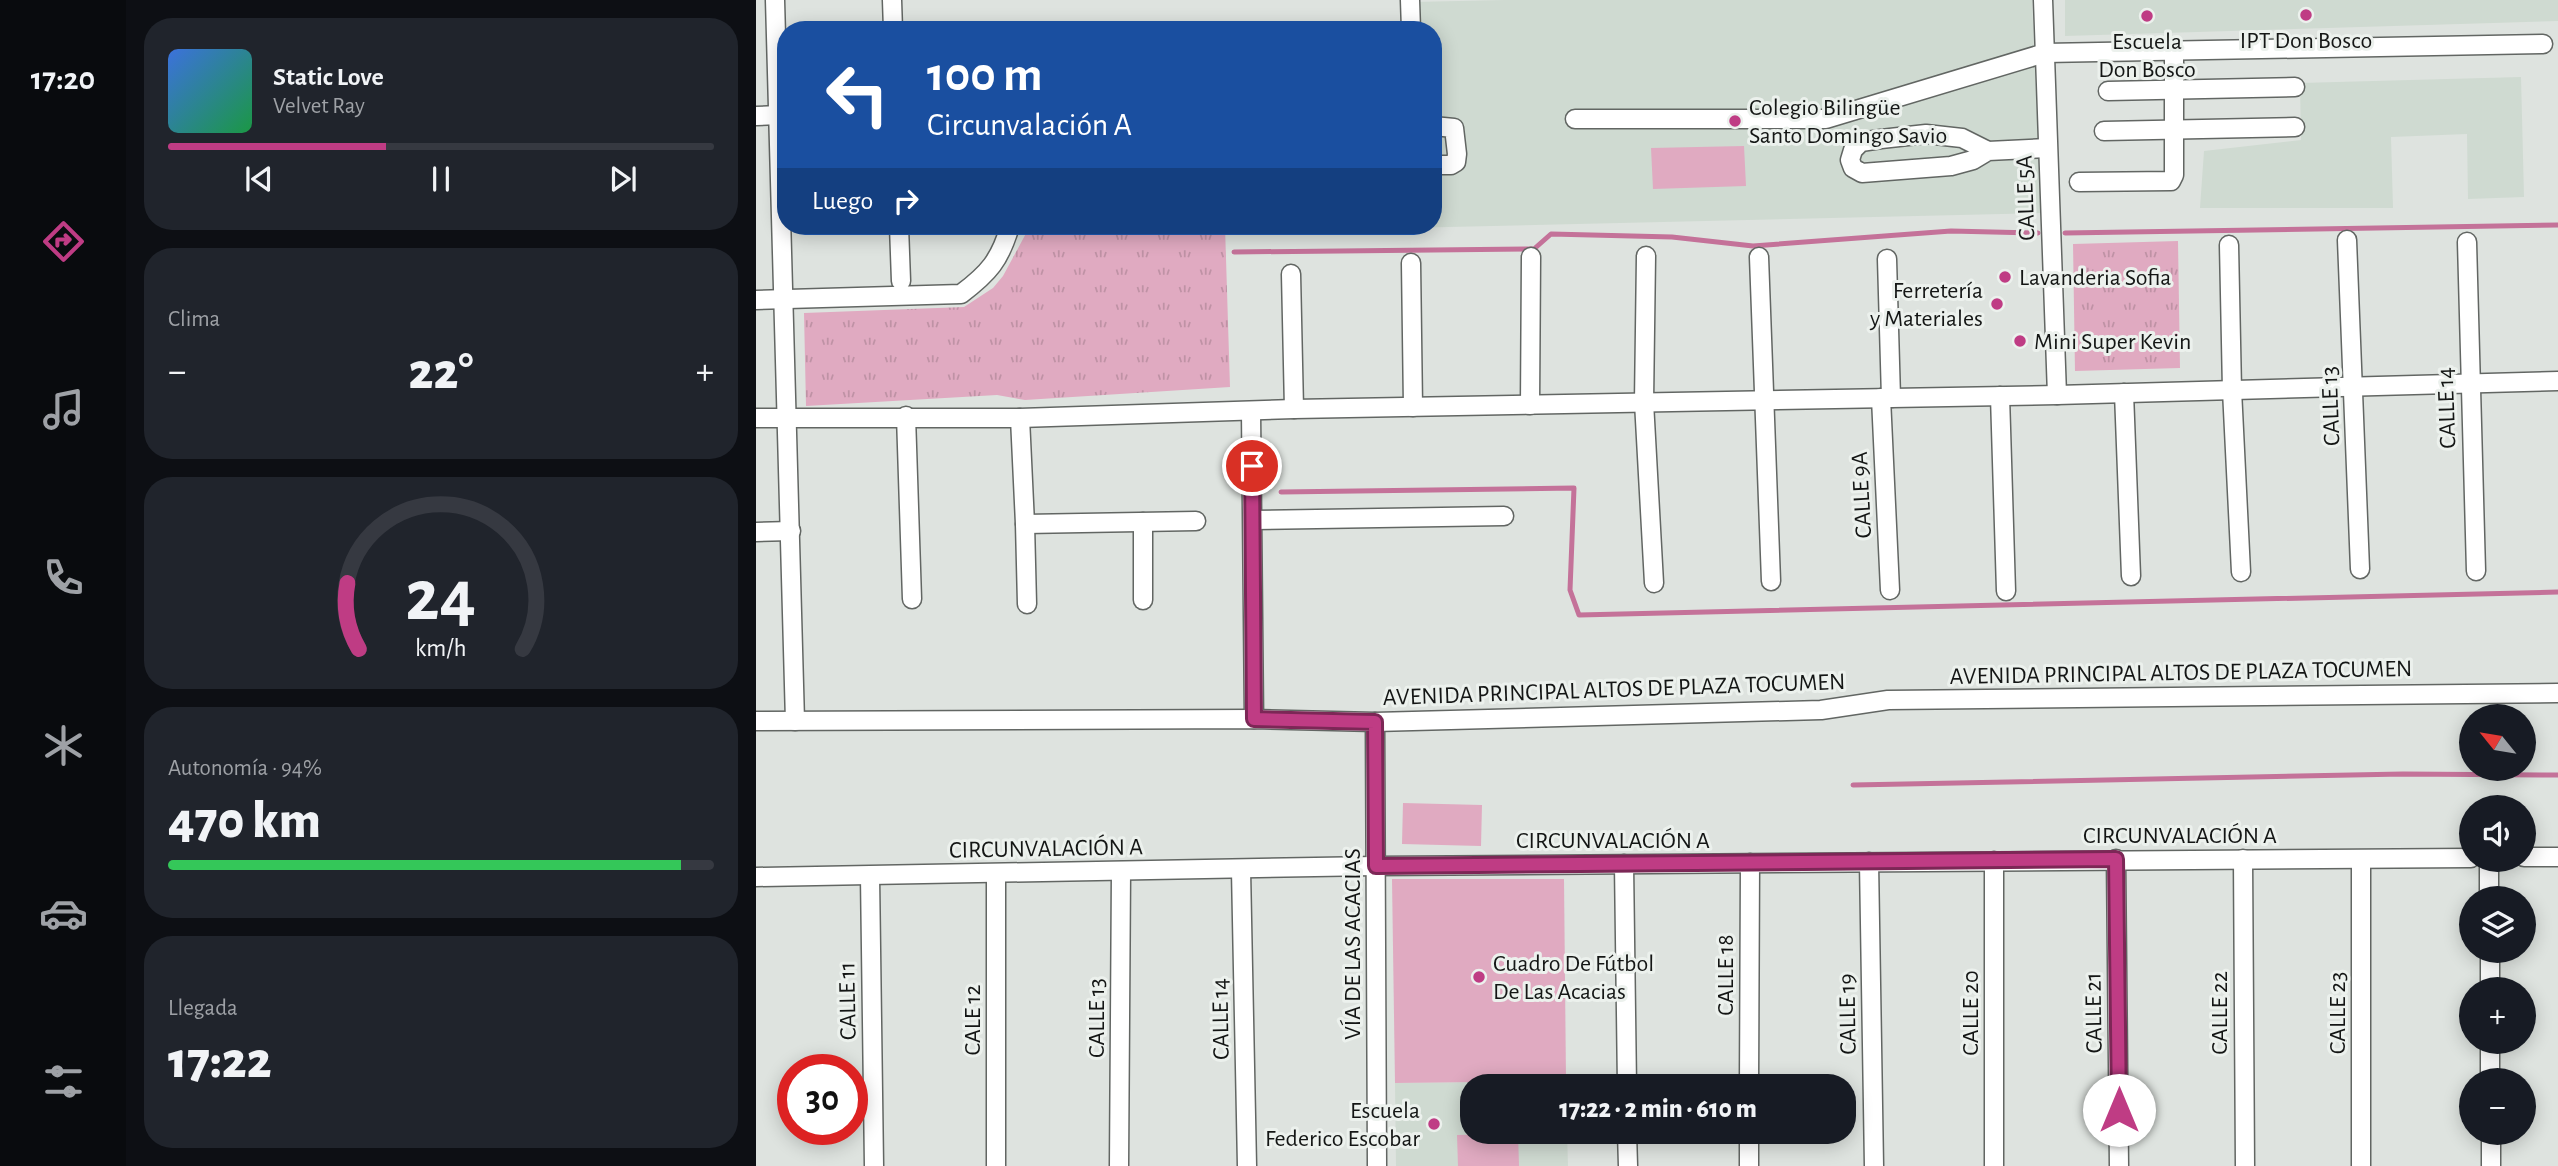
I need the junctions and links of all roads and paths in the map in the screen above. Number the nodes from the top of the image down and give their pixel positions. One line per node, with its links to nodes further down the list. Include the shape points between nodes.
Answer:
1 (775, 0): 10 (street)
2 (892, 0): 5 (street)
3 (1410, 0): 6 (street)
4 (2043, 0): 9 (street, CALLE 5A)
5 (893, 21)
6 (1411, 21)
7 (2543, 44): 8 (street)
8 (2174, 51): 9 (street); 12 (street)
9 (2045, 53): 16 (street, via 1826,119); 21 (street, CALLE 5A)
10 (777, 58)
11 (2295, 87): 12 (street)
12 (2174, 89): 13 (street); 19 (street)
13 (2108, 91)
14 (777, 115): 15 (street)
15 (756, 116)
16 (1575, 119)
17 (1442, 127): 23 (street, via 1454,128 1458,153 1456,162)
18 (2295, 127): 19 (street)
19 (2174, 130): 20 (street); 24 (street, via 2171,181)
20 (2104, 131)
21 (2047, 148): 22 (street); 45 (street, CALLE 5A)
22 (1987, 151): 22 (street, via 1962,138 1926,134 1861,142 1850,160 1862,173 1910,171 1951,166)
23 (1442, 164)
24 (2079, 182)
25 (782, 235): 38 (street)
26 (899, 235): 37 (street)
27 (1007, 235): 38 (street, via 995,264 961,293)
28 (2347, 240): 42 (street, CALLE 13)
29 (2467, 242): 41 (street, CALLE 14)
30 (2229, 245): 43 (street)
31 (1646, 256): 49 (street)
32 (1531, 257): 50 (street)
33 (1759, 257): 48 (street)
34 (1887, 259): 47 (street, CALLE 9A)
35 (1411, 263): 51 (street)
36 (1291, 274): 52 (street)
37 (901, 281)
38 (783, 299): 39 (street); 56 (street)
39 (756, 300)
40 (2558, 381): 41 (street)
41 (2469, 383): 42 (street); 66 (street, CALLE 14)
42 (2354, 387): 43 (street); 65 (street, CALLE 13)
43 (2232, 390): 44 (street); 67 (street)
44 (2124, 393): 45 (street); 68 (street)
45 (2057, 395): 46 (street)
46 (2000, 396): 47 (street); 72 (street)
47 (1886, 398): 48 (street); 71 (street, CALLE 9A)
48 (1764, 400): 49 (street); 69 (street)
49 (1644, 402): 50 (street); 70 (street)
50 (1530, 405): 51 (street)
51 (1413, 407): 52 (street)
52 (1294, 409): 53 (street)
53 (1251, 411): 57 (street); 59 (street)
54 (906, 416): 56 (street); 57 (street); 73 (street)
55 (756, 418): 56 (street)
56 (787, 418): 63 (street)
57 (1020, 418): 62 (street)
58 (1504, 516): 59 (street)
59 (1253, 520): 77 (street)
60 (1196, 521): 61 (street)
61 (1143, 522): 62 (street); 74 (street)
62 (1026, 524): 75 (street)
63 (791, 531): 64 (street); 79 (street)
64 (756, 532)
65 (2360, 569)
66 (2476, 571)
67 (2241, 572)
68 (2131, 576)
69 (1771, 581)
70 (1654, 583)
71 (1890, 590)
72 (2006, 591)
73 (912, 599)
74 (1143, 600)
75 (1027, 604)
76 (2558, 692): 80 (street, AVENIDA PRINCIPAL ALTOS DE PLAZA TOCUMEN, via 1888,700 1821,710)
77 (1254, 719): 79 (street, AVENIDA PRINCIPAL ALTOS DE PLAZA TOCUMEN); 80 (street, AVENIDA PRINCIPAL ALTOS DE PLAZA TOCUMEN)
78 (756, 721): 79 (street, AVENIDA PRINCIPAL ALTOS DE PLAZA TOCUMEN)
79 (795, 721)
80 (1375, 722): 91 (street, VÍA DE LAS ACACIAS)
81 (2536, 857): 82 (street)
82 (2558, 857)
83 (2459, 858): 86 (street, CIRCUNVALACIÓN A)
84 (2116, 859): 85 (street, CIRCUNVALACIÓN A); 87 (street, CIRCUNVALACIÓN A); 111 (street, CALLE 21)
85 (2243, 859): 86 (street, CIRCUNVALACIÓN A); 112 (street, CALLE 22)
86 (2361, 860): 113 (street, CALLE 23)
87 (1994, 861): 88 (street, CIRCUNVALACIÓN A); 110 (street, CALLE 20)
88 (1869, 862): 89 (street, CIRCUNVALACIÓN A); 109 (street, CALLE 19)
89 (1750, 863): 90 (street, CIRCUNVALACIÓN A); 98 (street, CALLE 18)
90 (1624, 864): 91 (street, CIRCUNVALACIÓN A); 97 (street)
91 (1376, 866): 92 (street, CIRCUNVALACIÓN A); 106 (street, VÍA DE LAS ACACIAS)
92 (1241, 870): 93 (street, CIRCUNVALACIÓN A); 105 (street, CALLE 14)
93 (1121, 871): 94 (street, CIRCUNVALACIÓN A); 104 (street, CALLE 13)
94 (996, 874): 95 (street, CIRCUNVALACIÓN A); 103 (street, CALE 12)
95 (870, 876): 96 (street, CIRCUNVALACIÓN A); 102 (street, CALLE 11)
96 (756, 877)
97 (1627, 1074)
98 (1749, 1074)
99 (1627, 1144): 107 (street)
100 (1749, 1144): 108 (street)
101 (2491, 1145): 114 (street)
102 (874, 1166)
103 (996, 1166)
104 (1119, 1166)
105 (1247, 1166)
106 (1377, 1166)
107 (1628, 1166)
108 (1749, 1166)
109 (1874, 1166)
110 (1994, 1166)
111 (2119, 1166)
112 (2245, 1166)
113 (2361, 1166)
114 (2491, 1166)

